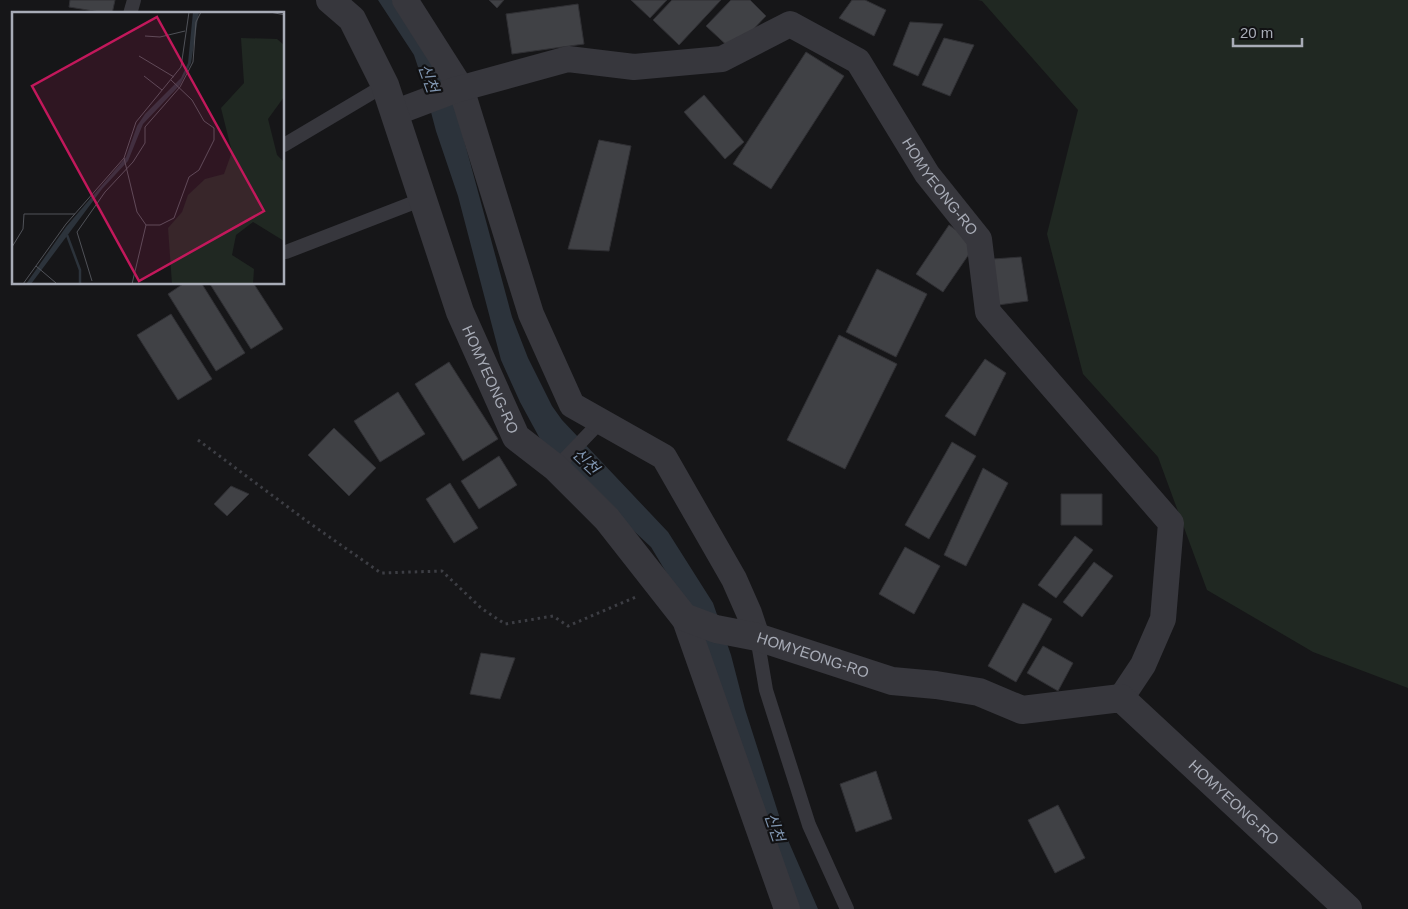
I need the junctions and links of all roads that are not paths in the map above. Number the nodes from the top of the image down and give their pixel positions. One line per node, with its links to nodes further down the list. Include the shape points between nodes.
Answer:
1 (330, 0): 3 (street, HOMYEONG-RO, via 352,19)
2 (406, 0): 4 (street)
3 (385, 86): 5 (street, HOMYEONG-RO); 6 (lane)
4 (458, 89): 5 (street); 9 (street, via 531,314 572,405); 13 (street, HOMYEONG-RO, via 568,59 634,67 722,59 790,24 858,62 927,174 979,240 988,312 1171,523 1163,619 1143,665)
5 (394, 113): 7 (street, HOMYEONG-RO)
6 (285, 145)
7 (423, 199): 8 (lane); 10 (street, HOMYEONG-RO, via 460,312 516,437)
8 (286, 252)
9 (599, 423): 10 (lane); 12 (street, via 664,457 734,579 749,612)
10 (556, 466): 11 (street, HOMYEONG-RO, via 607,519)
11 (686, 618): 12 (street, via 716,629); 14 (street)
12 (754, 637): 13 (street, HOMYEONG-RO, via 892,682 936,684 979,692 1022,710); 15 (lane, HOMYEONG-RO, via 766,690 809,825)
13 (1121, 698): 16 (street, HOMYEONG-RO)
14 (786, 909)
15 (847, 909)
16 (1348, 909)

